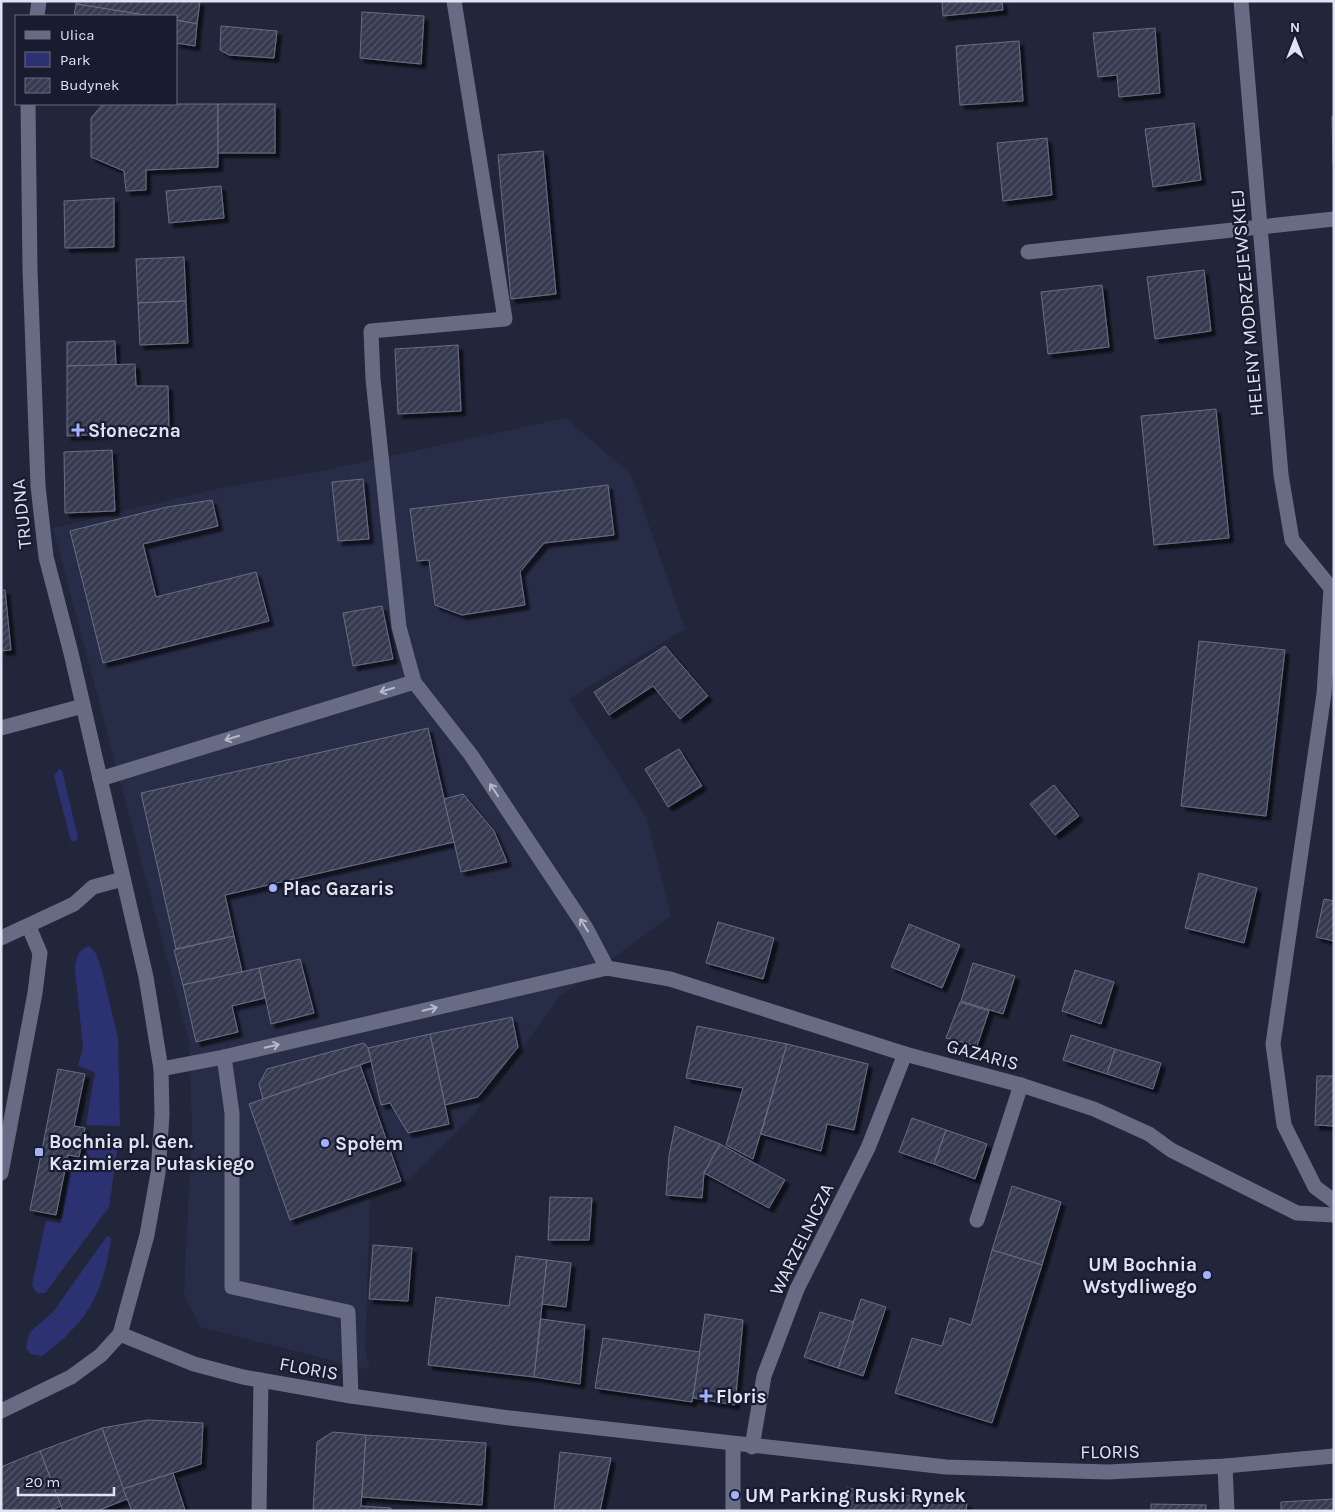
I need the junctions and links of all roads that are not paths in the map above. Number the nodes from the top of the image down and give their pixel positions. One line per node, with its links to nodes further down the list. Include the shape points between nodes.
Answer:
1 (39, 1): 4 (street)
2 (454, 1): 10 (street, via 505,319 371,331 373,379 399,626)
3 (1241, 1): 7 (street, HELENY MODRZEJEWSKIEJ)
4 (37, 15)
5 (28, 105): 11 (street, TRUDNA, via 38,486 46,557)
6 (1334, 219): 7 (street)
7 (1260, 228): 8 (street); 9 (street, HELENY MODRZEJEWSKIEJ, via 1281,475 1292,540)
8 (1028, 252)
9 (1332, 588): 23 (street, via 1324,694 1273,1044 1284,1125 1315,1187)
10 (414, 682): 13 (street, one-way to 13); 17 (street, one-way to 10, via 586,928 476,763)
11 (83, 706): 12 (street); 13 (street, TRUDNA)
12 (1, 728)
13 (100, 779): 14 (street, TRUDNA)
14 (124, 879): 15 (street, via 93,887 74,904); 20 (street, TRUDNA, via 146,977)
15 (29, 926): 16 (street); 22 (street, via 40,953 36,993)
16 (1, 938)
17 (607, 968): 18 (street, GAZARIS, via 670,979); 19 (street, one-way to 17)
18 (905, 1054): 21 (street, GAZARIS); 31 (street, WARZELNICZA, via 868,1148 797,1290 764,1376)
19 (224, 1057): 20 (street); 28 (street, via 232,1113 232,1287 348,1312)
20 (161, 1069): 26 (street, TRUDNA, via 158,1173 147,1235)
21 (1021, 1085): 24 (street, GAZARIS, via 1094,1109 1150,1134 1171,1150 1297,1213); 25 (street)
22 (1, 1173)
23 (1334, 1201)
24 (1334, 1216)
25 (977, 1220)
26 (120, 1334): 27 (street, FLORIS, via 194,1364); 29 (street, via 101,1355 70,1377)
27 (261, 1380): 28 (street, FLORIS); 34 (street)
28 (351, 1396): 30 (street, FLORIS)
29 (1, 1411)
30 (732, 1444): 31 (street, FLORIS); 35 (street)
31 (752, 1447): 33 (street, FLORIS, via 946,1468 1108,1472)
32 (1334, 1456): 33 (street, FLORIS)
33 (1225, 1466): 36 (street)
34 (259, 1511)
35 (733, 1511)
36 (1227, 1511)

